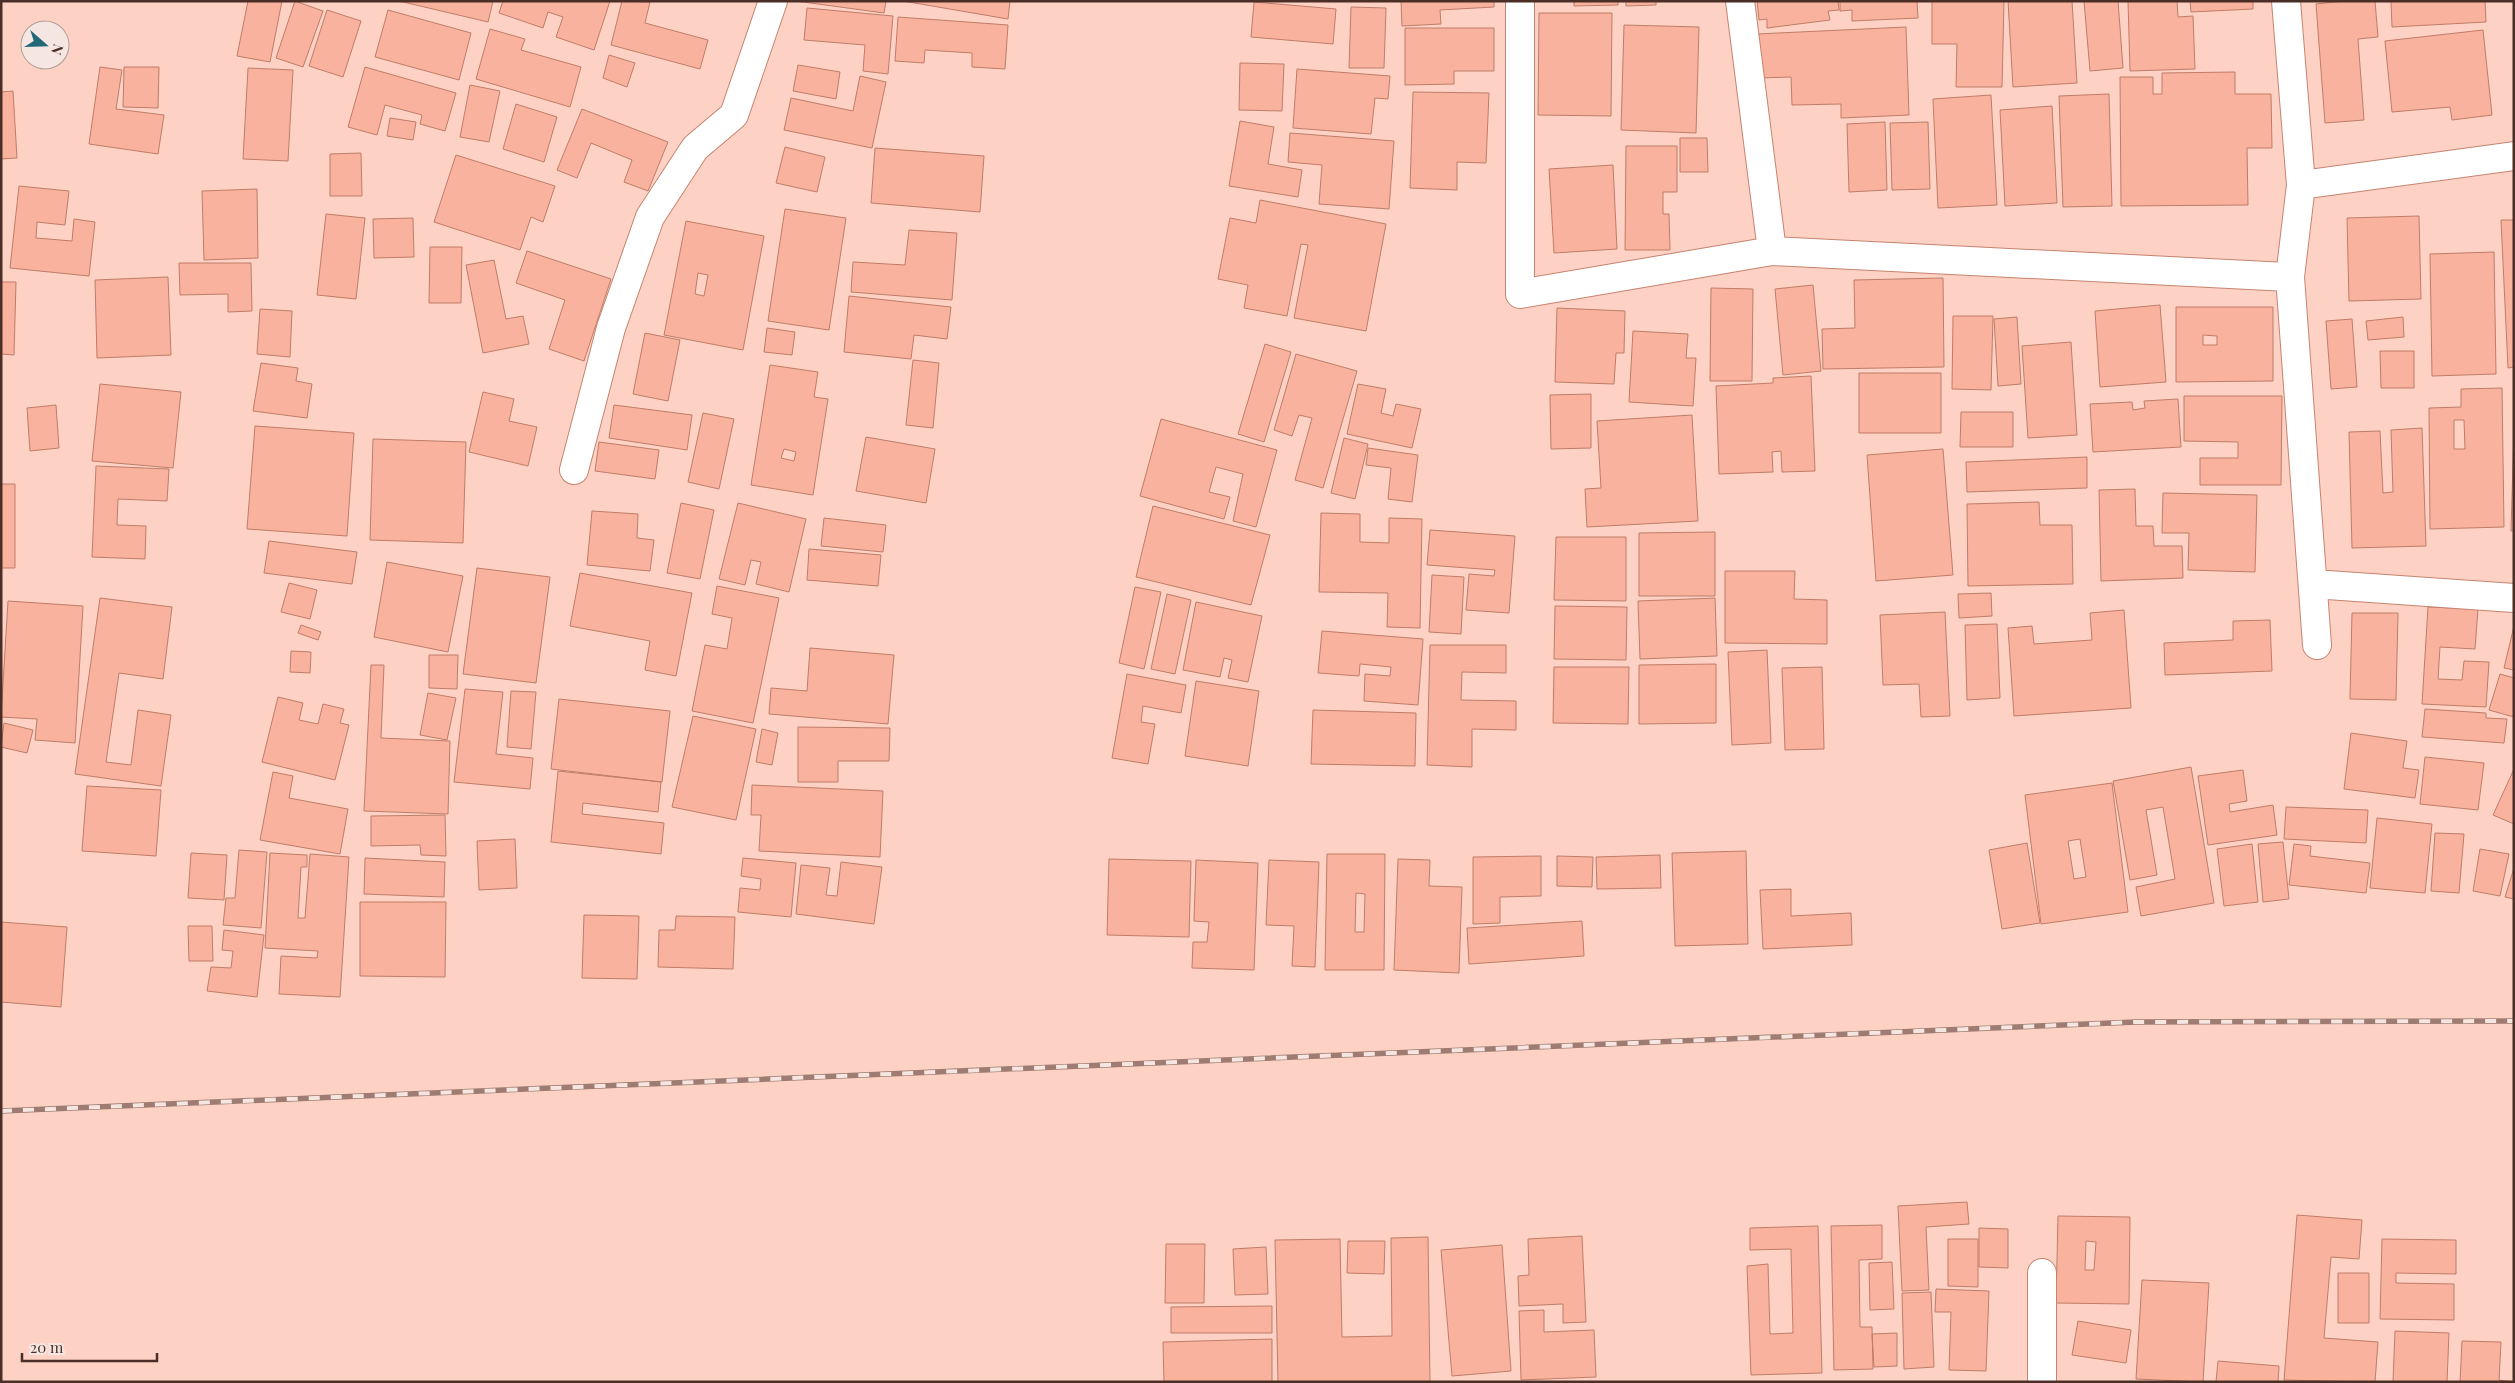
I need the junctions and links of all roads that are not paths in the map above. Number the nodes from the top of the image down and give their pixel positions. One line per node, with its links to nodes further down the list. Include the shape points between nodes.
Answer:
1 (773, 1): 9 (street, via 734,115 695,148 650,217 611,328)
2 (1520, 1): 7 (street, via 1520,294)
3 (1740, 1): 7 (street)
4 (2286, 1): 6 (street)
5 (2514, 156): 6 (street)
6 (2301, 185): 8 (street)
7 (1772, 251): 8 (street)
8 (2290, 277): 10 (street)
9 (574, 470)
10 (2313, 584): 11 (street); 12 (street)
11 (2514, 598)
12 (2317, 645)
13 (2042, 1273): 14 (street)
14 (2042, 1382)

